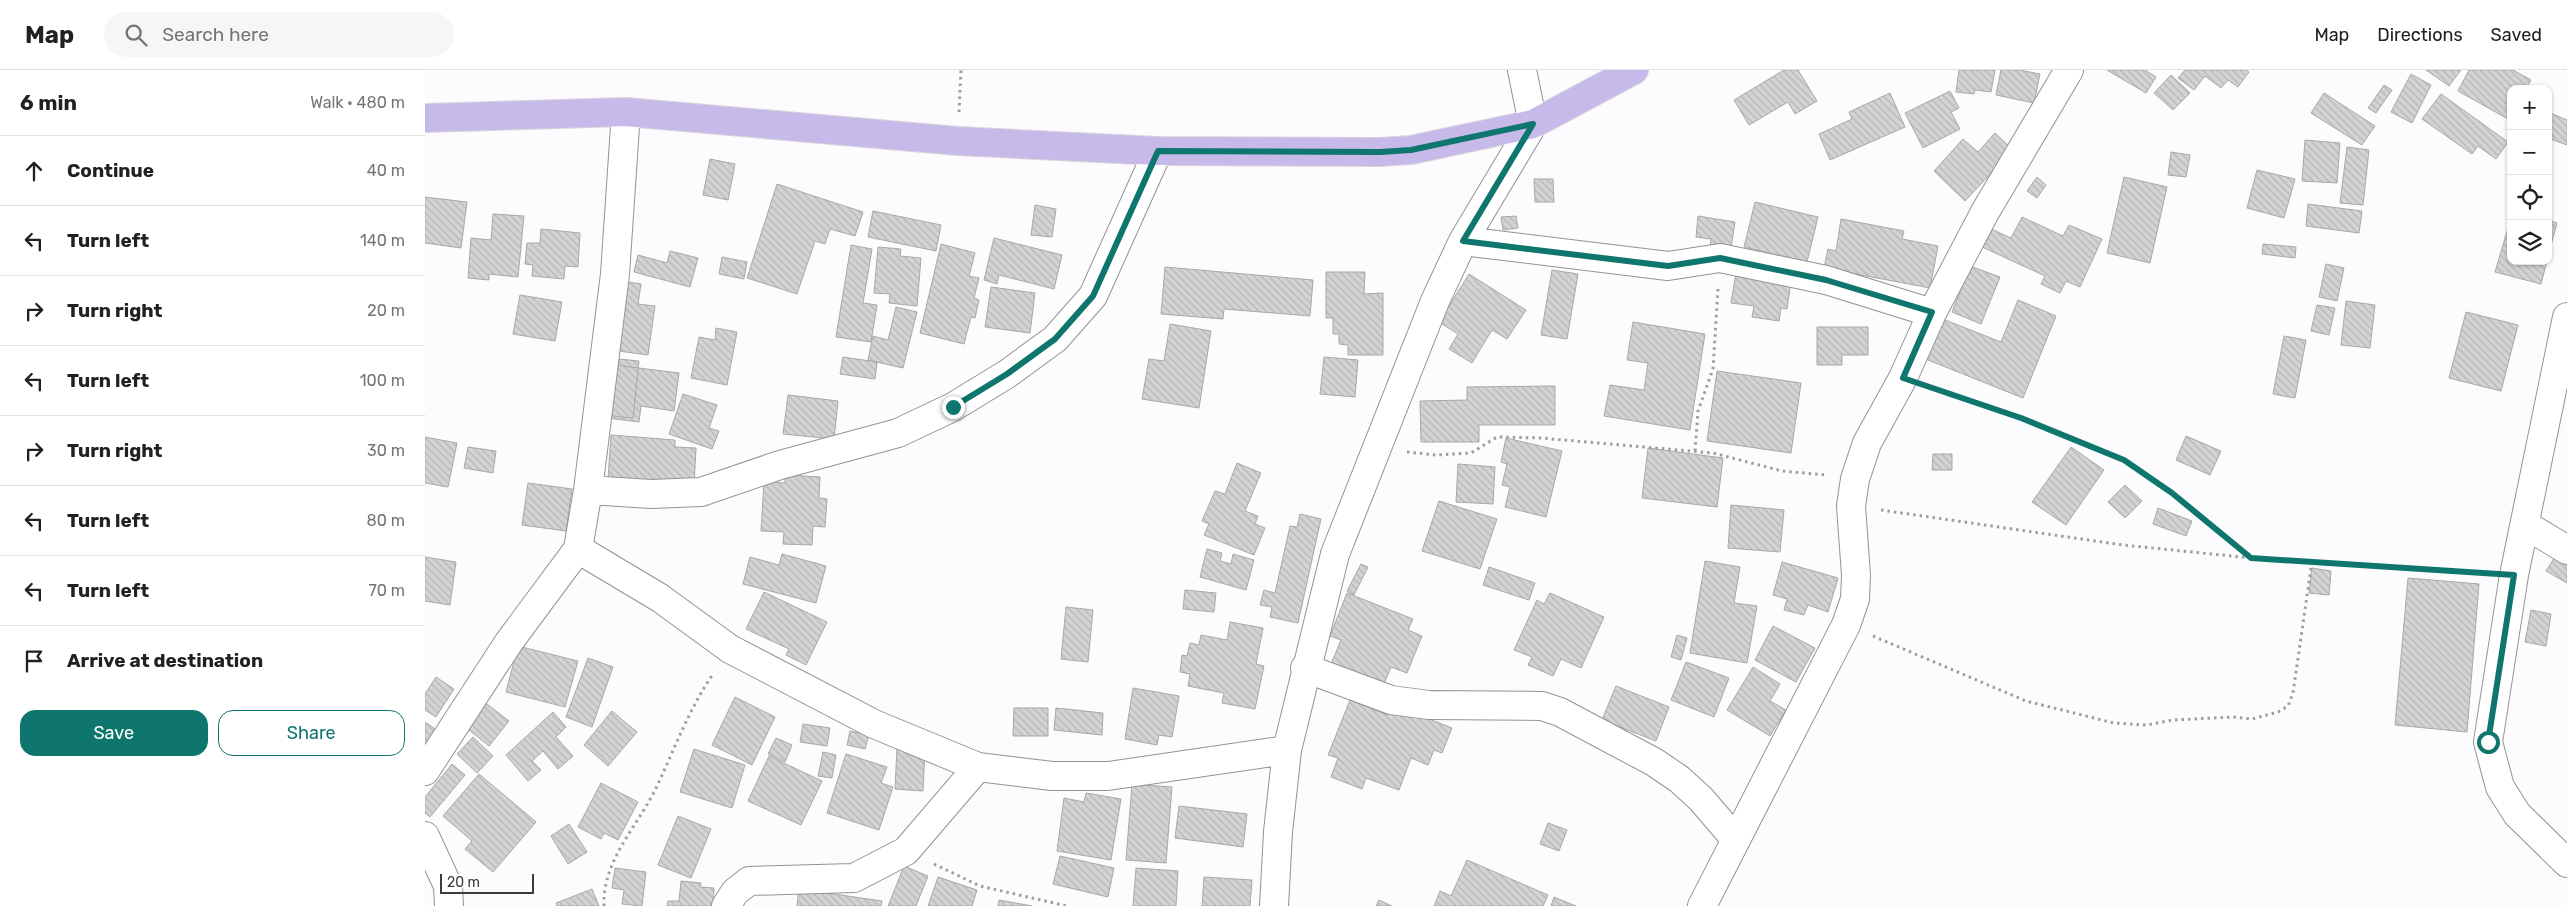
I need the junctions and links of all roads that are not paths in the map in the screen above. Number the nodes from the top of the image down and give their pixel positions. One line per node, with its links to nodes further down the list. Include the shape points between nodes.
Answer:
1 (1522, 70): 6 (street)
2 (1634, 70): 6 (main road)
3 (2069, 70): 9 (street, via 1985,212)
4 (626, 112): 5 (main road); 7 (main road, via 958,141); 11 (street, via 615,274)
5 (425, 117)
6 (1533, 124): 7 (main road, via 1411,150); 8 (street)
7 (1158, 151): 11 (street, via 1093,296 1055,339 953,407 898,433 780,465 701,492 651,494)
8 (1463, 241): 9 (street, via 1668,266 1720,258 1826,280); 15 (street, via 1435,301 1335,554)
9 (1932, 312): 20 (street, via 1903,378 1867,443 1855,479 1851,506 1855,599 1846,625)
10 (2567, 317): 12 (street)
11 (588, 490): 13 (street)
12 (2526, 525): 14 (street); 21 (street, via 2514,575 2488,742 2500,787 2517,814)
13 (578, 549): 17 (street, via 660,598 730,649 874,724); 18 (street, via 509,642)
14 (2567, 550)
15 (1305, 668): 16 (street); 20 (street, via 1391,700 1429,705 1541,706 1560,712 1679,778)
16 (1287, 750): 17 (street, via 1108,776 1052,776); 24 (street)
17 (978, 768): 23 (street, via 906,851 854,878 749,881 735,892)
18 (425, 771)
19 (425, 836): 22 (street, via 448,886)
20 (1735, 840): 25 (street)
21 (2567, 863)
22 (449, 906)
23 (726, 906)
24 (1274, 906)
25 (1702, 906)

